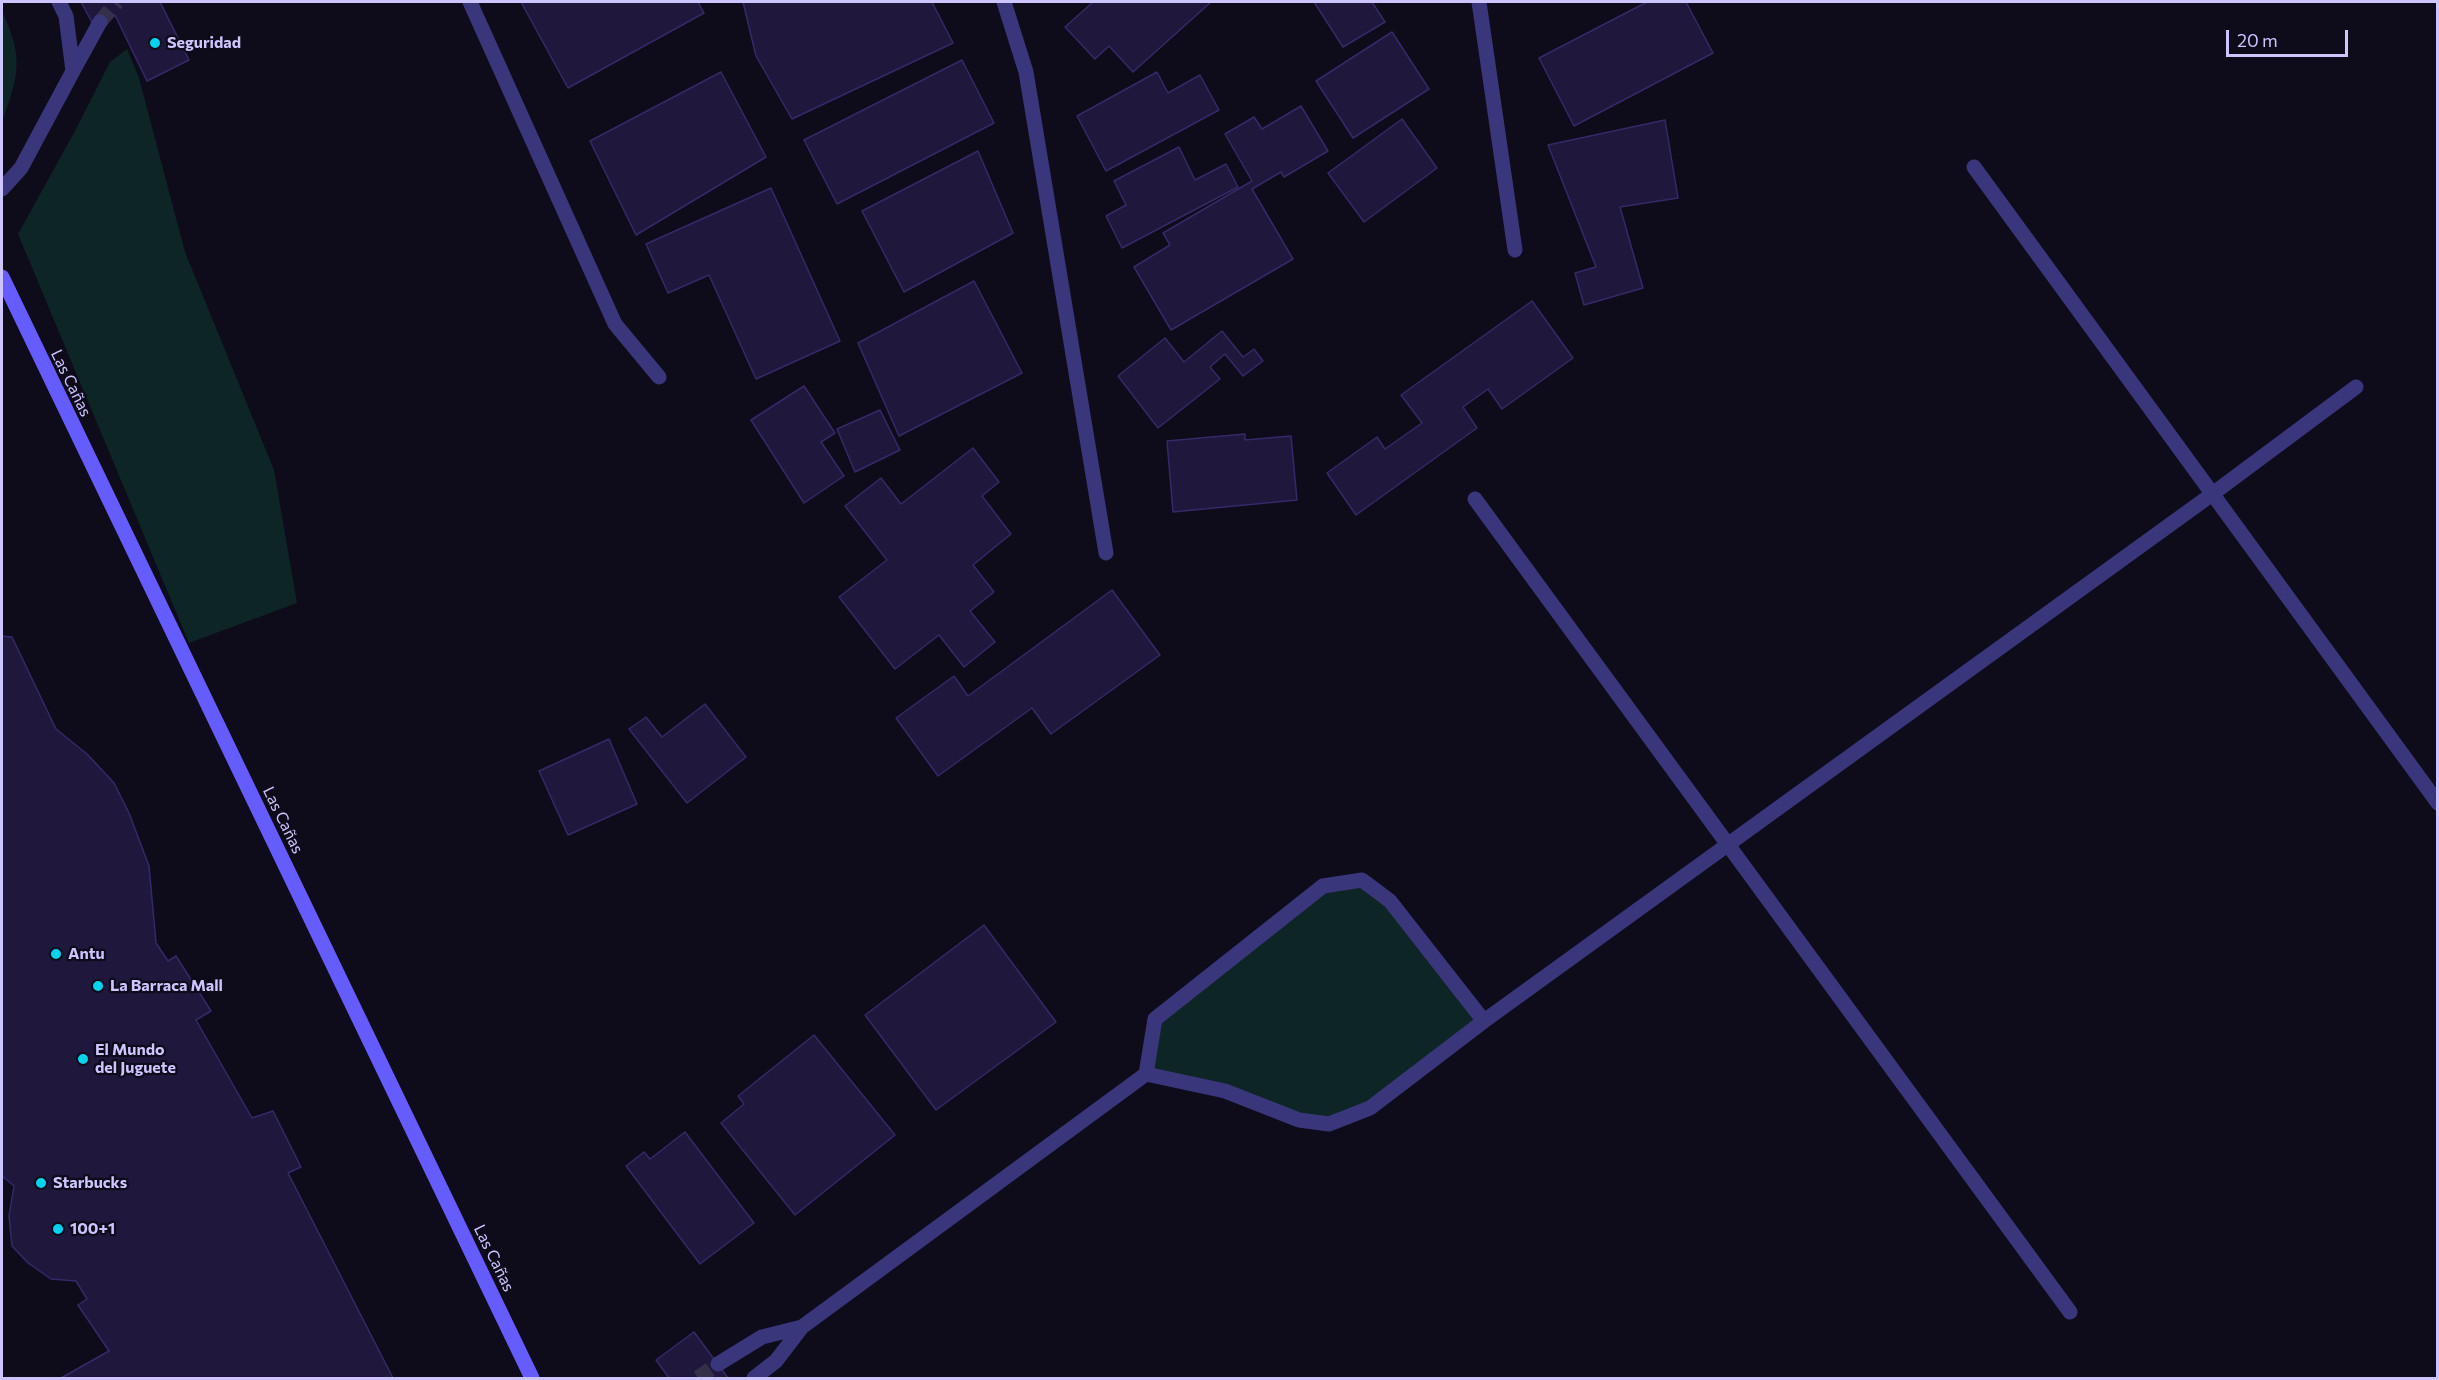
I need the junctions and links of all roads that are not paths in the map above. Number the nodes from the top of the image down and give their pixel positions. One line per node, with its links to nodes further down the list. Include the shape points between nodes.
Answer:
1 (59, 2): 6 (street, via 66,16)
2 (470, 2): 12 (street, via 615,324)
3 (1004, 2): 16 (street, via 1026,72)
4 (1479, 2): 9 (street)
5 (100, 22): 6 (street)
6 (73, 71): 8 (street, via 21,168)
7 (1974, 167): 14 (street)
8 (2, 189)
9 (1515, 250)
10 (2, 278): 11 (main road, Las Cañas)
11 (6, 298): 24 (main road, Las Cañas)
12 (659, 377)
13 (2356, 387): 14 (street)
14 (2211, 495): 17 (street); 18 (street)
15 (1475, 499): 18 (street)
16 (1106, 553)
17 (2438, 803)
18 (1727, 845): 19 (street); 21 (street)
19 (1484, 1021): 20 (street, via 1370,1108 1329,1124 1299,1120 1225,1091); 20 (street, via 1390,900 1362,880 1333,884 1323,886 1155,1019)
20 (1146, 1074): 22 (street)
21 (2070, 1312)
22 (802, 1327): 23 (street, via 762,1337); 25 (street, via 776,1361)
23 (718, 1364)
24 (532, 1378)
25 (754, 1378)

